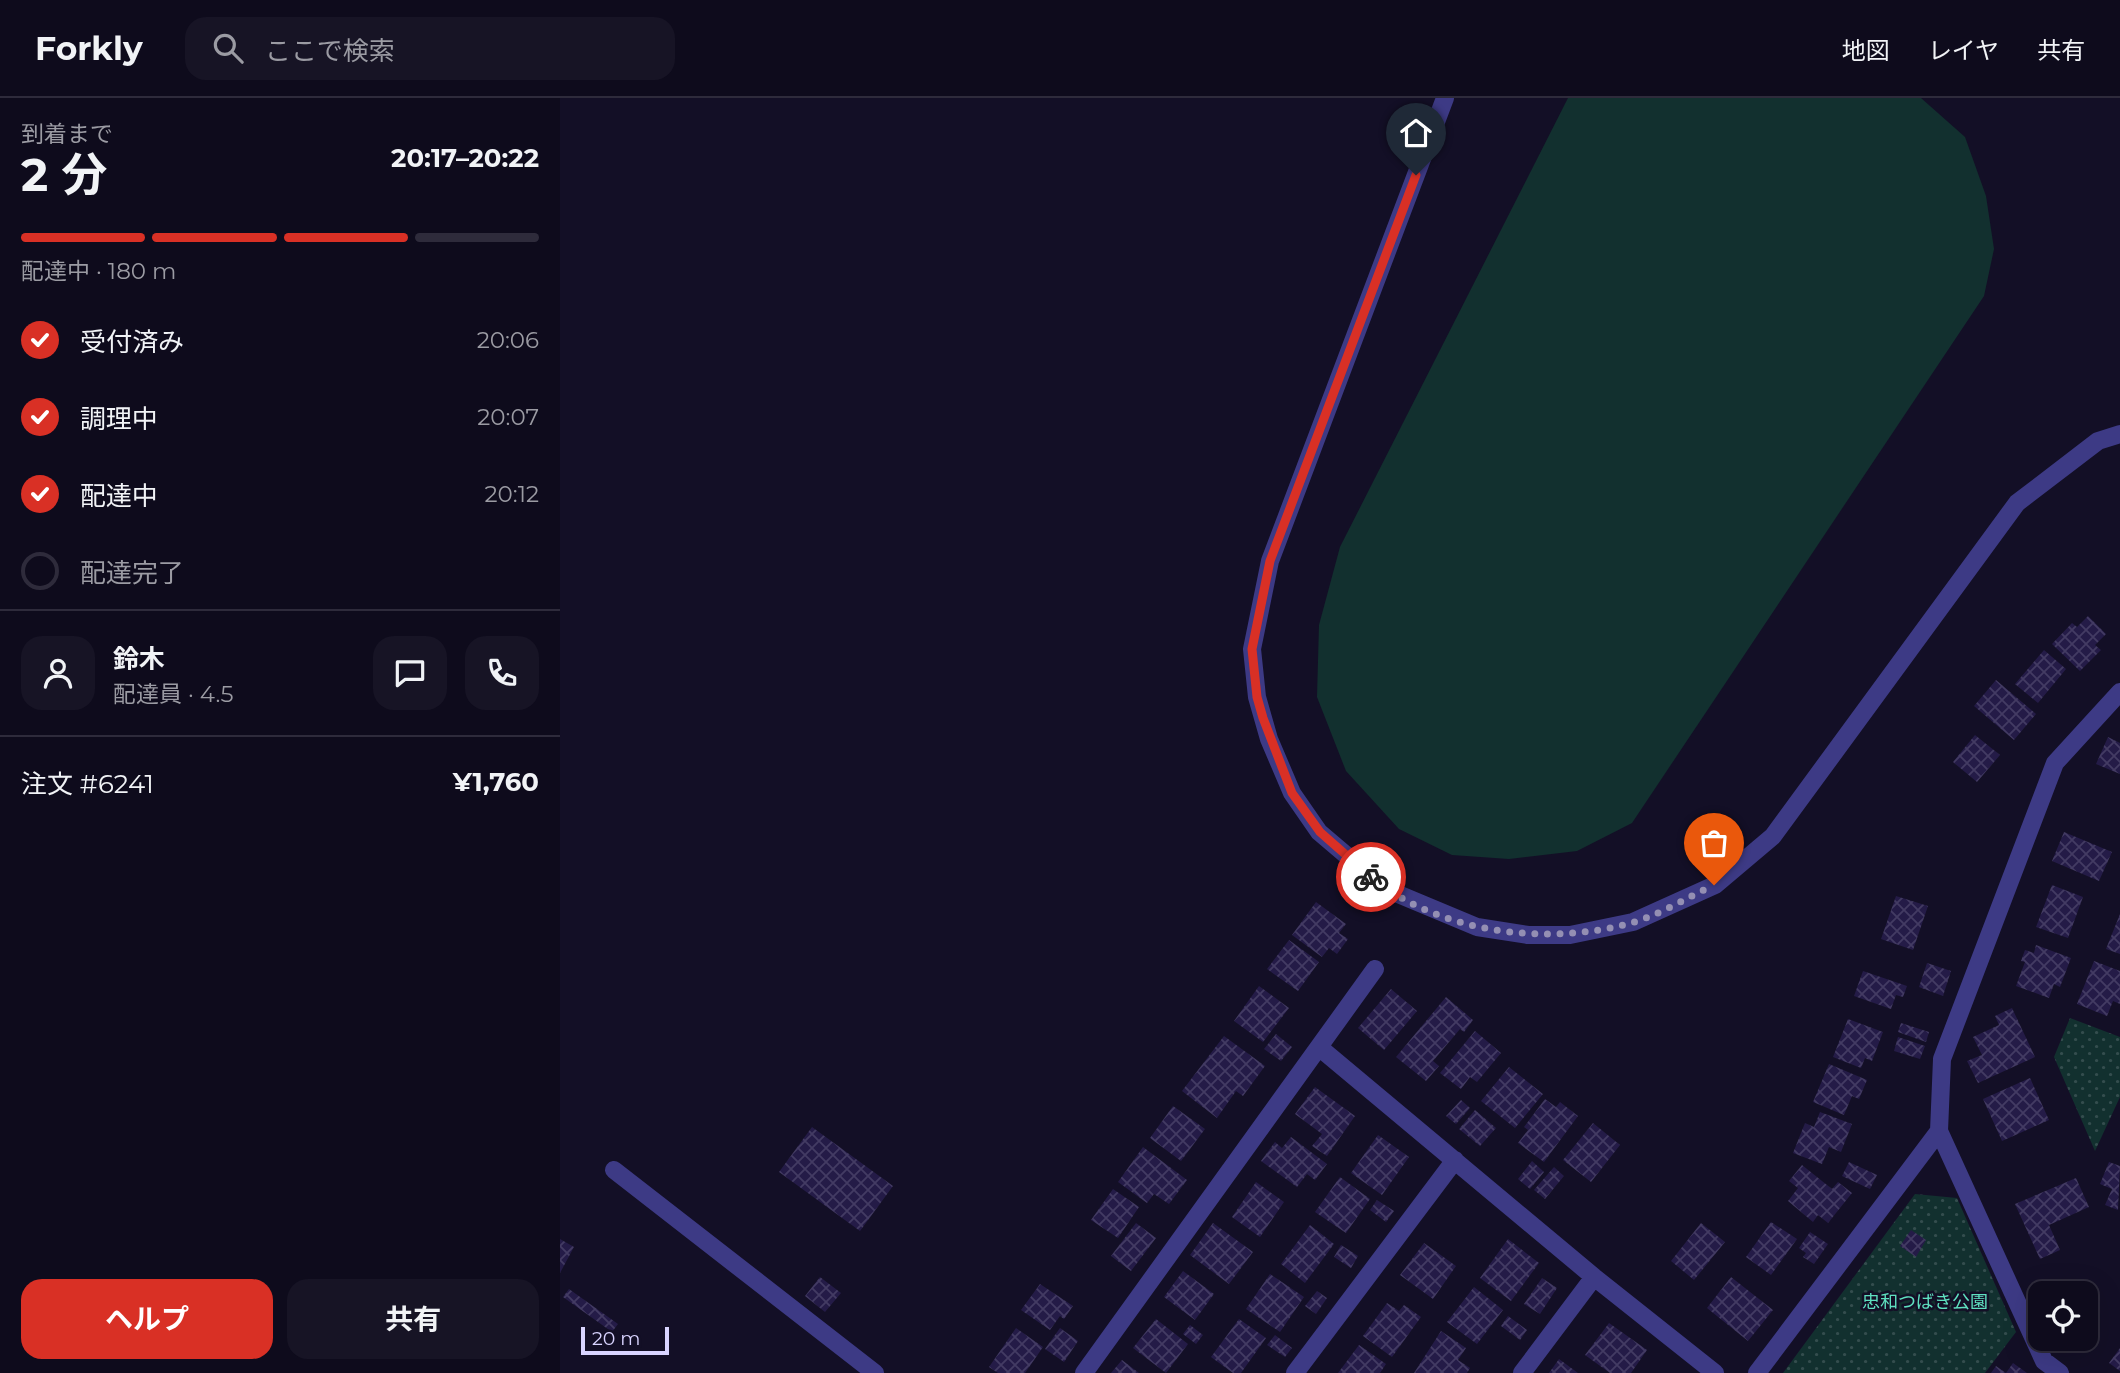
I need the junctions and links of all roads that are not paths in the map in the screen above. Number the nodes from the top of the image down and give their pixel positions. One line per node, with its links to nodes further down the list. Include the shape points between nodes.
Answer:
1 (1445, 98): 2 (street, via 1270,561 1252,649 1257,697 1292,793 1320,832 1386,889 1477,927 1528,935 1570,935 1633,922 1714,885 1773,836 2017,503 2098,442)
2 (2120, 434)
3 (2120, 692): 6 (street, via 2055,763 1942,1059)
4 (1375, 969): 5 (street)
5 (1320, 1048): 7 (street); 11 (street)
6 (1940, 1131): 15 (street); 16 (street, via 2044,1361)
7 (1455, 1160): 9 (street); 12 (street)
8 (614, 1170): 10 (street)
9 (1594, 1277): 13 (street); 14 (street)
10 (875, 1373)
11 (1084, 1373)
12 (1295, 1373)
13 (1522, 1373)
14 (1715, 1373)
15 (1757, 1373)
16 (2060, 1373)

